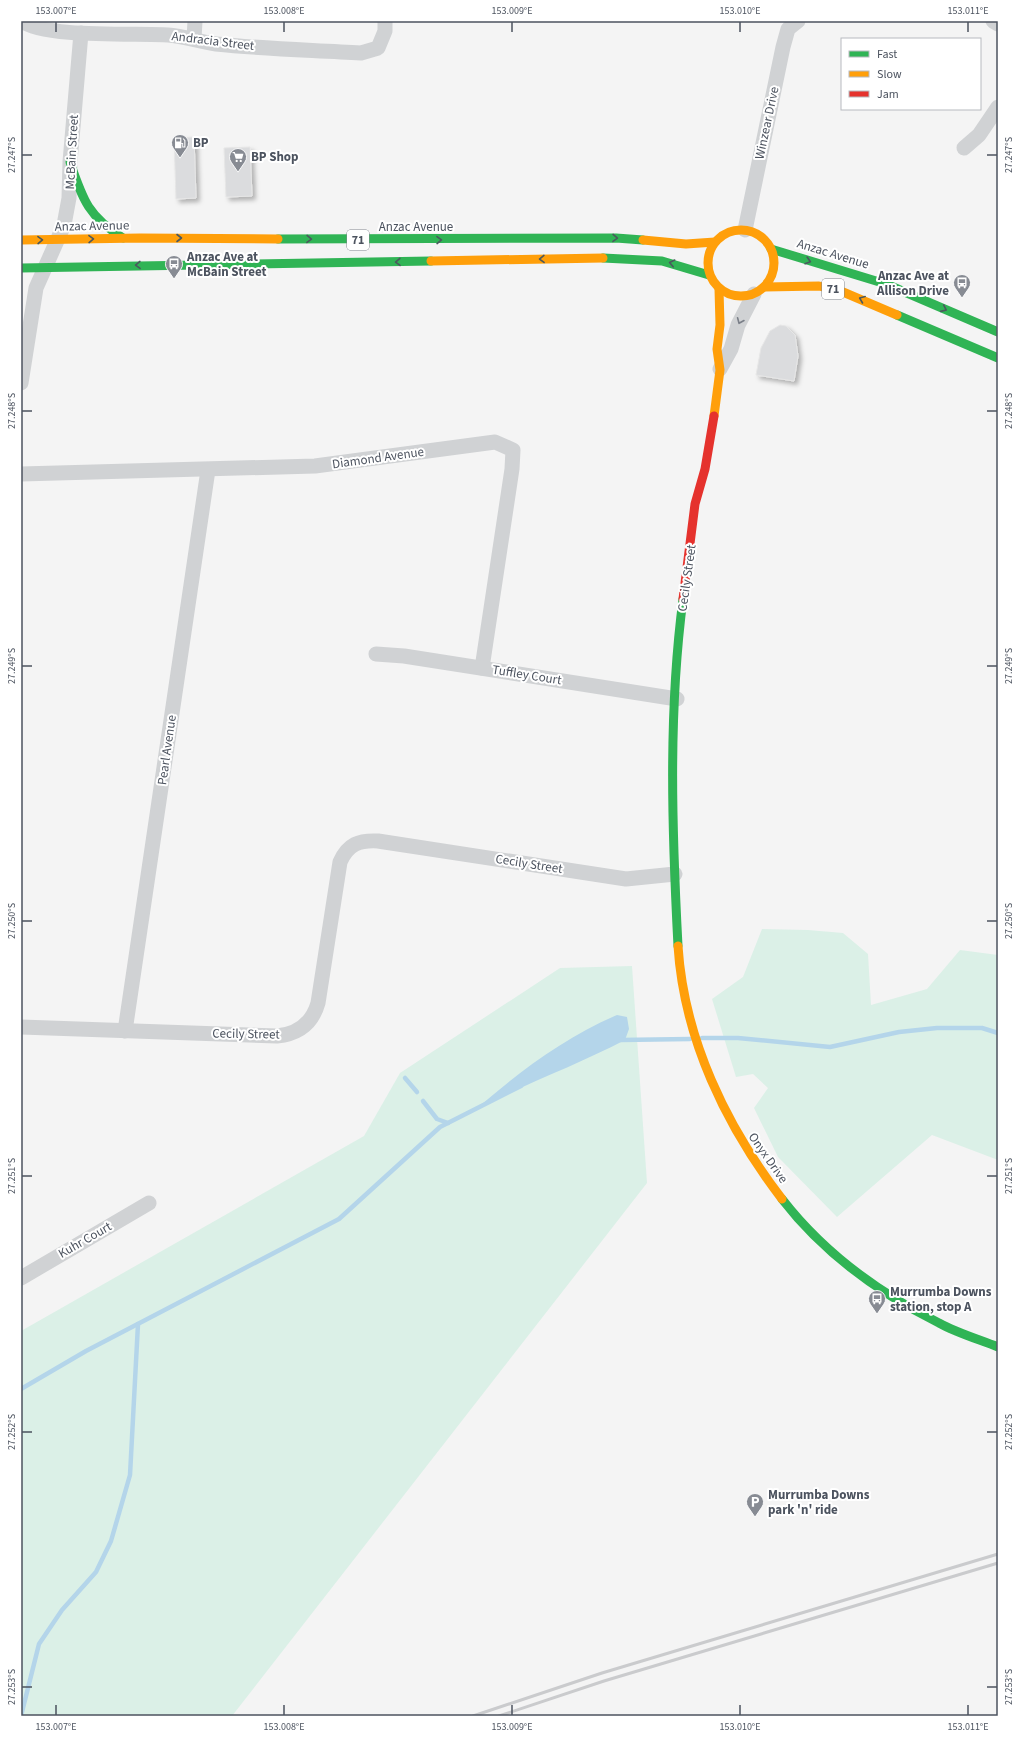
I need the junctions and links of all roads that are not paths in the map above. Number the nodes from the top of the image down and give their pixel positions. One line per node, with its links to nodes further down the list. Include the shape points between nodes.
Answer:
1 (22, 21): 7 (street, Andracia Street, via 28,26 41,29)
2 (195, 21): 8 (street)
3 (385, 21): 8 (street, Andracia Street, via 385,31 378,48 361,53 214,43)
4 (798, 21): 12 (street, Winzear Drive, via 788,29 783,47)
5 (993, 21): 6 (street)
6 (998, 24)
7 (81, 33): 8 (street, Andracia Street, via 169,35); 11 (street, McBain Street)
8 (194, 39)
9 (998, 106): 10 (street, via 979,135)
10 (964, 148)
11 (70, 162): 13 (main road, via 94,218); 15 (street, McBain Street, via 69,198)
12 (745, 230): 16 (main road, 71, via 728,233); 17 (main road, 71, via 755,233)
13 (123, 238): 15 (main road, Anzac Avenue / 71, one-way to 13); 16 (main road, Anzac Avenue / 71, one-way to 16, via 616,238 686,244)
14 (21, 240): 15 (main road, Anzac Avenue / 71, one-way to 15)
15 (59, 240): 18 (street, McBain Street)
16 (715, 242): 20 (main road, via 707,258)
17 (771, 249): 22 (main road, via 774,262 772,275); 23 (main road, Anzac Avenue / 71, one-way to 23, via 886,284)
18 (44, 267): 19 (main road, 71); 20 (main road, 71, one-way to 18, via 662,261 612,258); 26 (street, McBain Street, via 36,288)
19 (21, 268)
20 (709, 275): 21 (main road)
21 (719, 289): 22 (main road, 71, via 729,295 742,297); 25 (main road, Cecily Street, via 720,324 717,347)
22 (759, 291): 24 (main road, 71, one-way to 22, via 844,292 819,286); 25 (street, Cecily Street, one-way to 25, via 738,324 731,349)
23 (998, 332)
24 (998, 358)
25 (720, 369): 31 (main road, Cecily Street, via 704,472 695,504 680,630)
26 (21, 383)
27 (208, 470): 28 (street, Diamond Avenue); 30 (street, Diamond Avenue, via 315,466 495,442 513,450); 34 (street, Pearl Avenue)
28 (21, 474)
29 (376, 654): 30 (street, Tuffley Court)
30 (482, 668): 31 (street, Tuffley Court)
31 (677, 699): 32 (main road, Cecily Street, via 673,778)
32 (675, 874): 34 (street, Cecily Street, via 626,879 378,841 358,842 350,846 340,862 318,1003 309,1022 299,1030 277,1036); 37 (main road, Onyx Drive, via 679,957 685,996 699,1049 736,1136 797,1219 834,1256 913,1310 941,1325)
33 (21, 1027): 34 (street, Cecily Street)
34 (125, 1031)
35 (149, 1203): 36 (street, Kuhr Court)
36 (21, 1277)
37 (998, 1347)

